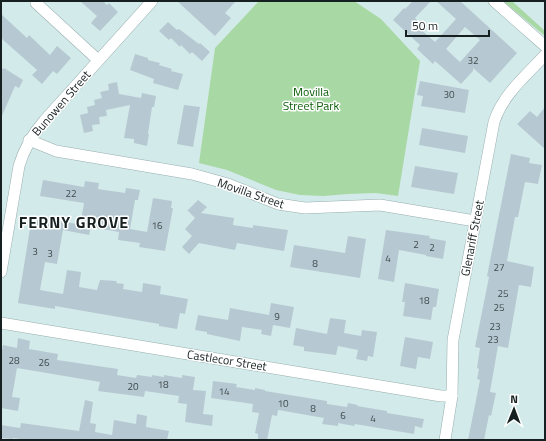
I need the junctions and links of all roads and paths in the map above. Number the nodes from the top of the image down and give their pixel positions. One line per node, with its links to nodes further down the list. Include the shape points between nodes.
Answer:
1 (152, 1): 6 (street, Bunowen Street)
2 (494, 1): 4 (street)
3 (36, 3): 6 (street)
4 (545, 46)
5 (545, 55): 8 (street, Glenariff Street, via 500,106 494,122)
6 (98, 60): 7 (street, Bunowen Street)
7 (29, 140): 8 (street, Movilla Street, via 56,152 192,174 228,184 278,204 303,208 380,205); 9 (street, Bunowen Street, via 19,166)
8 (475, 221): 11 (street, Glenariff Street, via 453,340)
9 (1, 272)
10 (1, 323): 11 (street, Castlecor Street)
11 (452, 396): 12 (street, Glenariff Street)
12 (445, 440)

